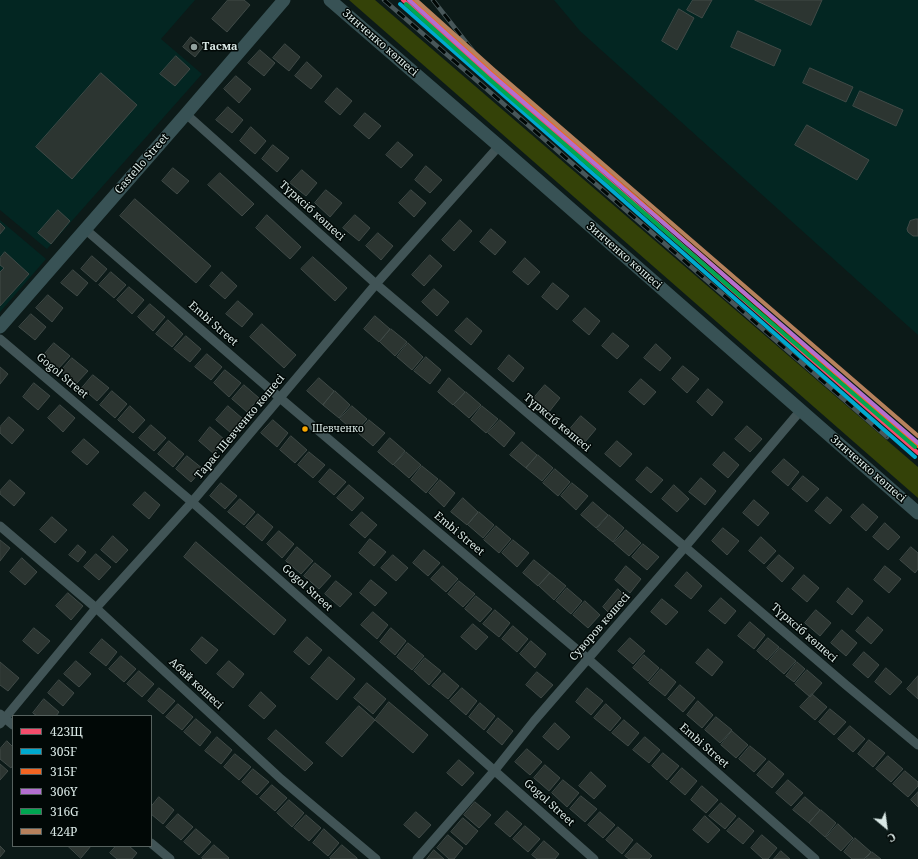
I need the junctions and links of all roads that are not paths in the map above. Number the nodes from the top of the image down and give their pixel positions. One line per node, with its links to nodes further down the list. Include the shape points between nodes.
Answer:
1 (284, 0): 3 (main road, Gastello Street)
2 (330, 0): 4 (main road, Зинченко көшесі)
3 (186, 114): 5 (main road, Gastello Street); 6 (street, Түрксіб көшесі)
4 (499, 146): 6 (street, Тарас Шевченко көшесі); 10 (main road, Зинченко көшесі)
5 (85, 229): 7 (main road, Gastello Street); 9 (street, Embi Street)
6 (376, 284): 9 (street, Тарас Шевченко көшесі); 14 (street, Түрксіб көшесі)
7 (0, 327)
8 (0, 339): 11 (street, Gogol Street)
9 (280, 398): 11 (street, Тарас Шевченко көшесі); 16 (street, Embi Street)
10 (801, 410): 12 (main road, Зинченко көшесі); 14 (street, Суворов көшесі)
11 (192, 502): 15 (street, Тарас Шевченко көшесі); 20 (street, Gogol Street)
12 (918, 513)
13 (0, 526): 15 (street, Абай көшесі)
14 (685, 547): 16 (street, Суворов көшесі); 19 (street, Түрксіб көшесі)
15 (96, 608): 17 (street, Тарас Шевченко көшесі); 23 (street, Абай көшесі, via 281,779)
16 (588, 659): 20 (street, Суворов көшесі); 26 (street, Embi Street)
17 (2, 719): 18 (street)
18 (12, 724)
19 (918, 745)
20 (495, 770): 24 (street, Суворов көшесі); 25 (street, Gogol Street)
21 (152, 844): 22 (street)
22 (170, 859)
23 (376, 859)
24 (417, 859)
25 (594, 859)
26 (815, 859)

